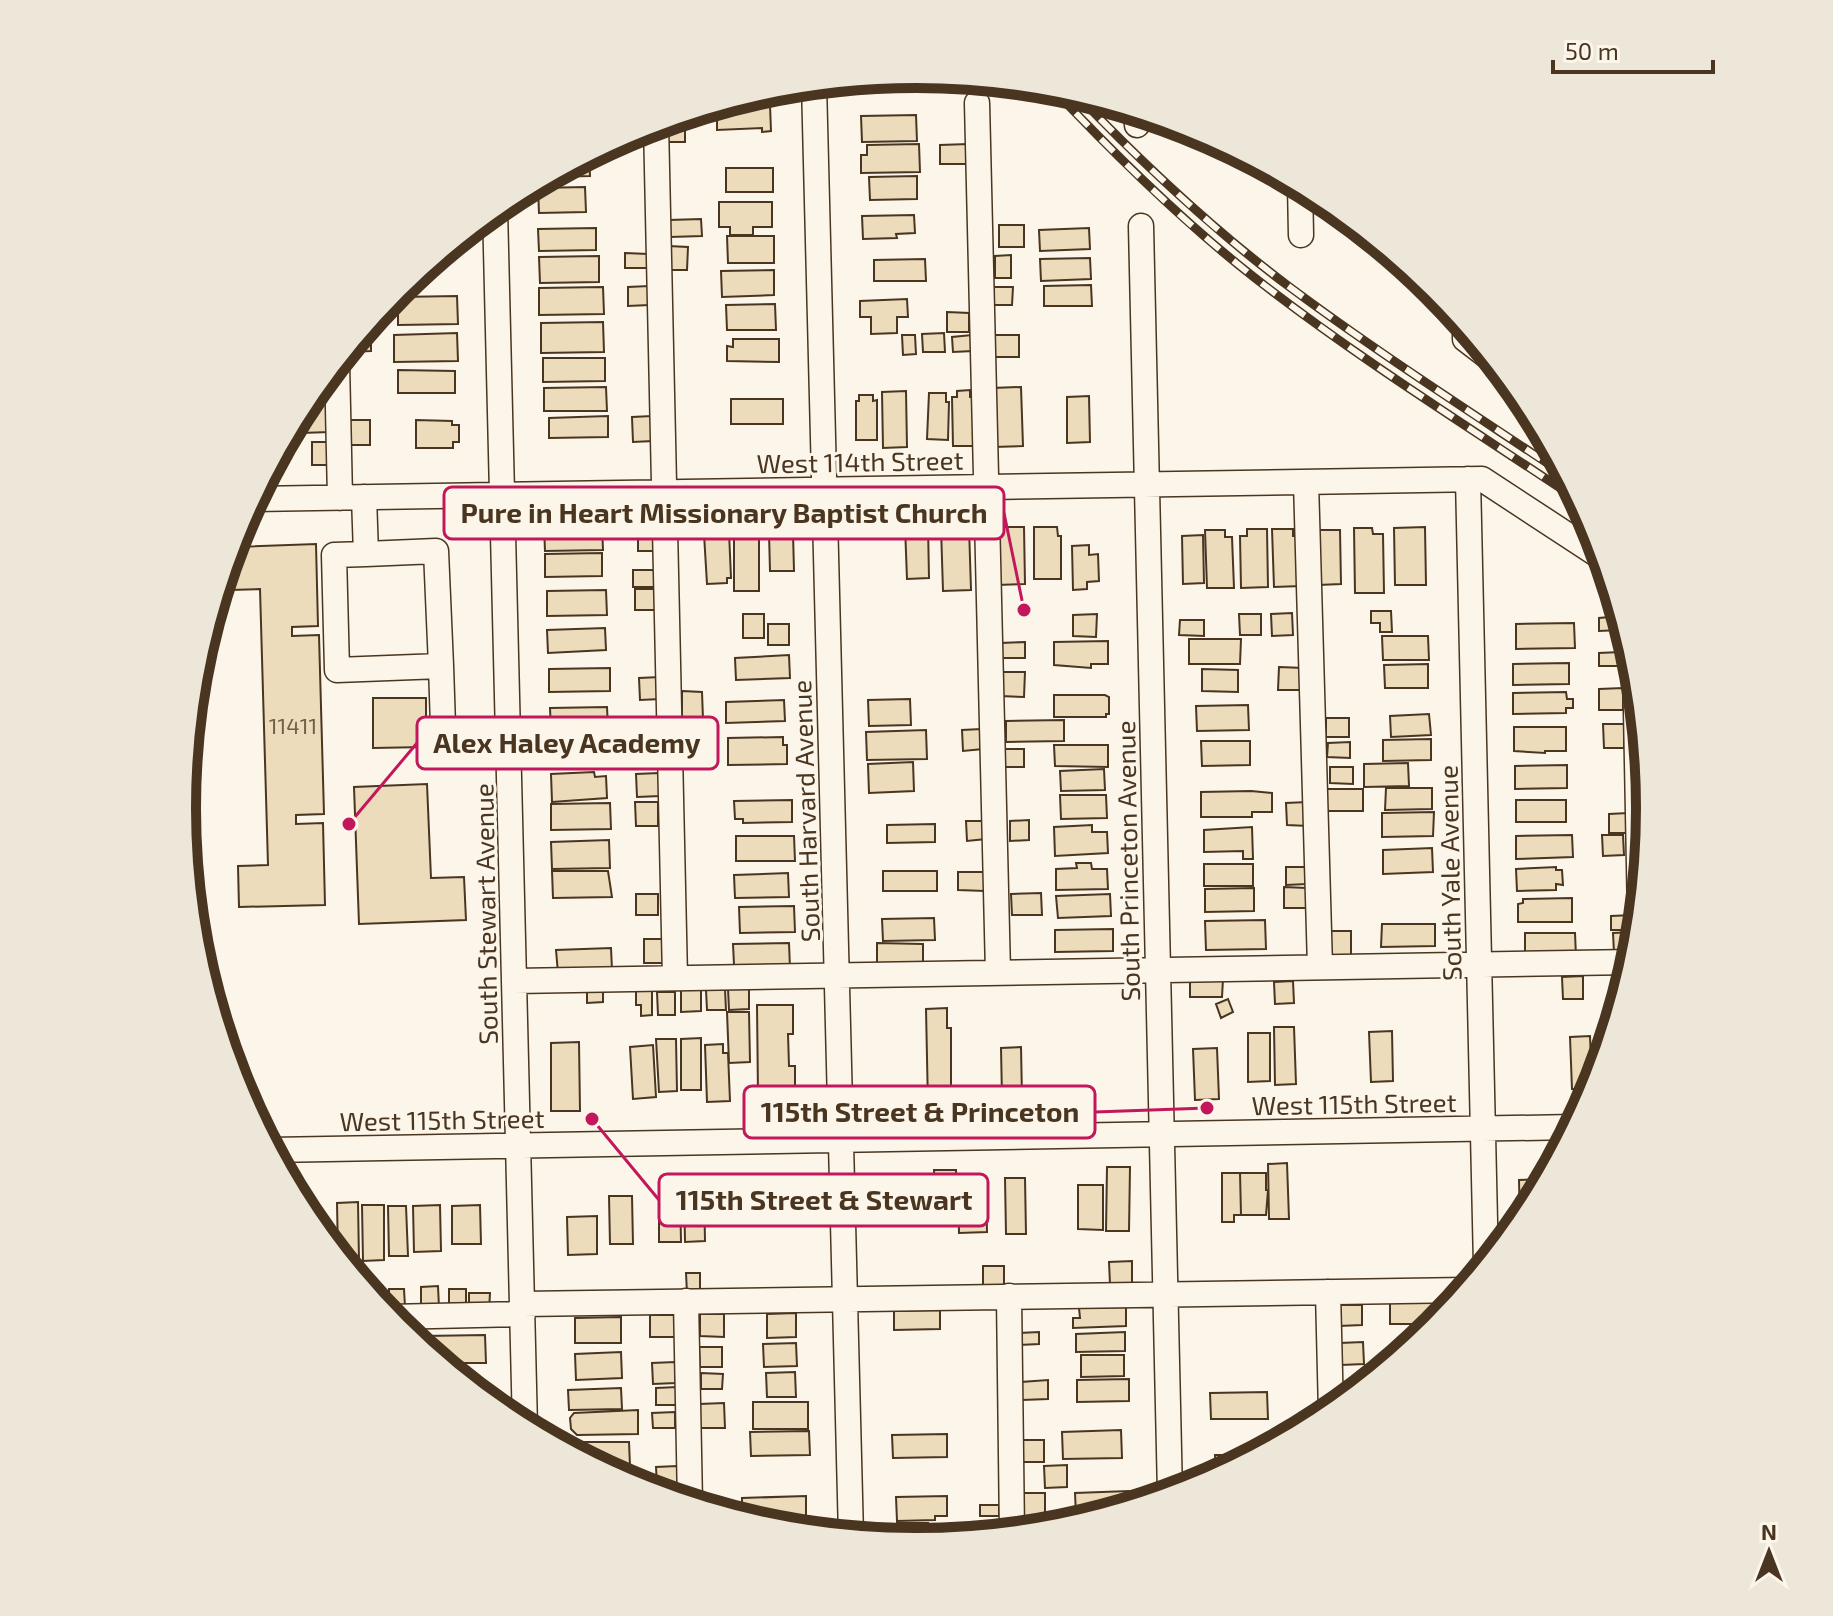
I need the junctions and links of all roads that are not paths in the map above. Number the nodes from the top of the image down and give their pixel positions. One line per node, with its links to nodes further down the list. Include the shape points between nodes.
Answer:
1 (814, 95): 13 (street, South Harvard Avenue)
2 (977, 103): 12 (street)
3 (656, 137): 14 (street)
4 (1300, 199): 7 (street)
5 (495, 224): 15 (street, South Stewart Avenue)
6 (1141, 226): 11 (street, South Princeton Avenue)
7 (1301, 235)
8 (339, 379): 16 (street)
9 (1468, 479): 10 (street, West 114th Street); 18 (street, via 1482,479); 23 (street, South Yale Avenue)
10 (1306, 482): 11 (street, West 114th Street); 24 (street)
11 (1147, 484): 12 (street, West 114th Street); 25 (street, South Princeton Avenue)
12 (985, 487): 13 (street, West 114th Street); 26 (street)
13 (824, 490): 14 (street, West 114th Street); 27 (street, South Harvard Avenue)
14 (664, 492): 15 (street, West 114th Street); 28 (street)
15 (503, 495): 16 (street, West 114th Street); 29 (street, South Stewart Avenue)
16 (352, 498): 17 (street, West 114th Street); 19 (street)
17 (267, 499)
18 (1588, 548)
19 (366, 554): 20 (street, via 436,551); 20 (street, via 334,555 337,670)
20 (441, 666): 21 (street)
21 (444, 756)
22 (1620, 962): 23 (street)
23 (1479, 964): 24 (street); 31 (street, South Yale Avenue)
24 (1320, 967): 25 (street)
25 (1158, 970): 26 (street); 32 (street, South Princeton Avenue)
26 (998, 973): 27 (street)
27 (837, 975): 28 (street); 33 (street, South Harvard Avenue)
28 (675, 978): 29 (street)
29 (515, 981): 34 (street, South Stewart Avenue)
30 (1561, 1127): 31 (street, West 115th Street)
31 (1483, 1129): 32 (street, West 115th Street); 36 (street, South Yale Avenue)
32 (1162, 1134): 33 (street, West 115th Street); 39 (street, South Princeton Avenue)
33 (842, 1140): 34 (street, West 115th Street); 41 (street, South Harvard Avenue)
34 (519, 1146): 35 (street, West 115th Street); 43 (street, South Stewart Avenue)
35 (283, 1150)
36 (1486, 1249)
37 (1451, 1290): 38 (street)
38 (1328, 1292): 39 (street); 45 (street)
39 (1165, 1294): 40 (street); 47 (street, South Princeton Avenue)
40 (1009, 1296): 41 (street); 49 (street)
41 (845, 1299): 42 (street); 50 (street, South Harvard Avenue)
42 (686, 1301): 43 (street); 48 (street)
43 (523, 1309): 44 (street); 46 (street, South Stewart Avenue)
44 (406, 1316)
45 (1331, 1397)
46 (525, 1412)
47 (1170, 1482)
48 (690, 1491)
49 (1012, 1522)
50 (851, 1524)

